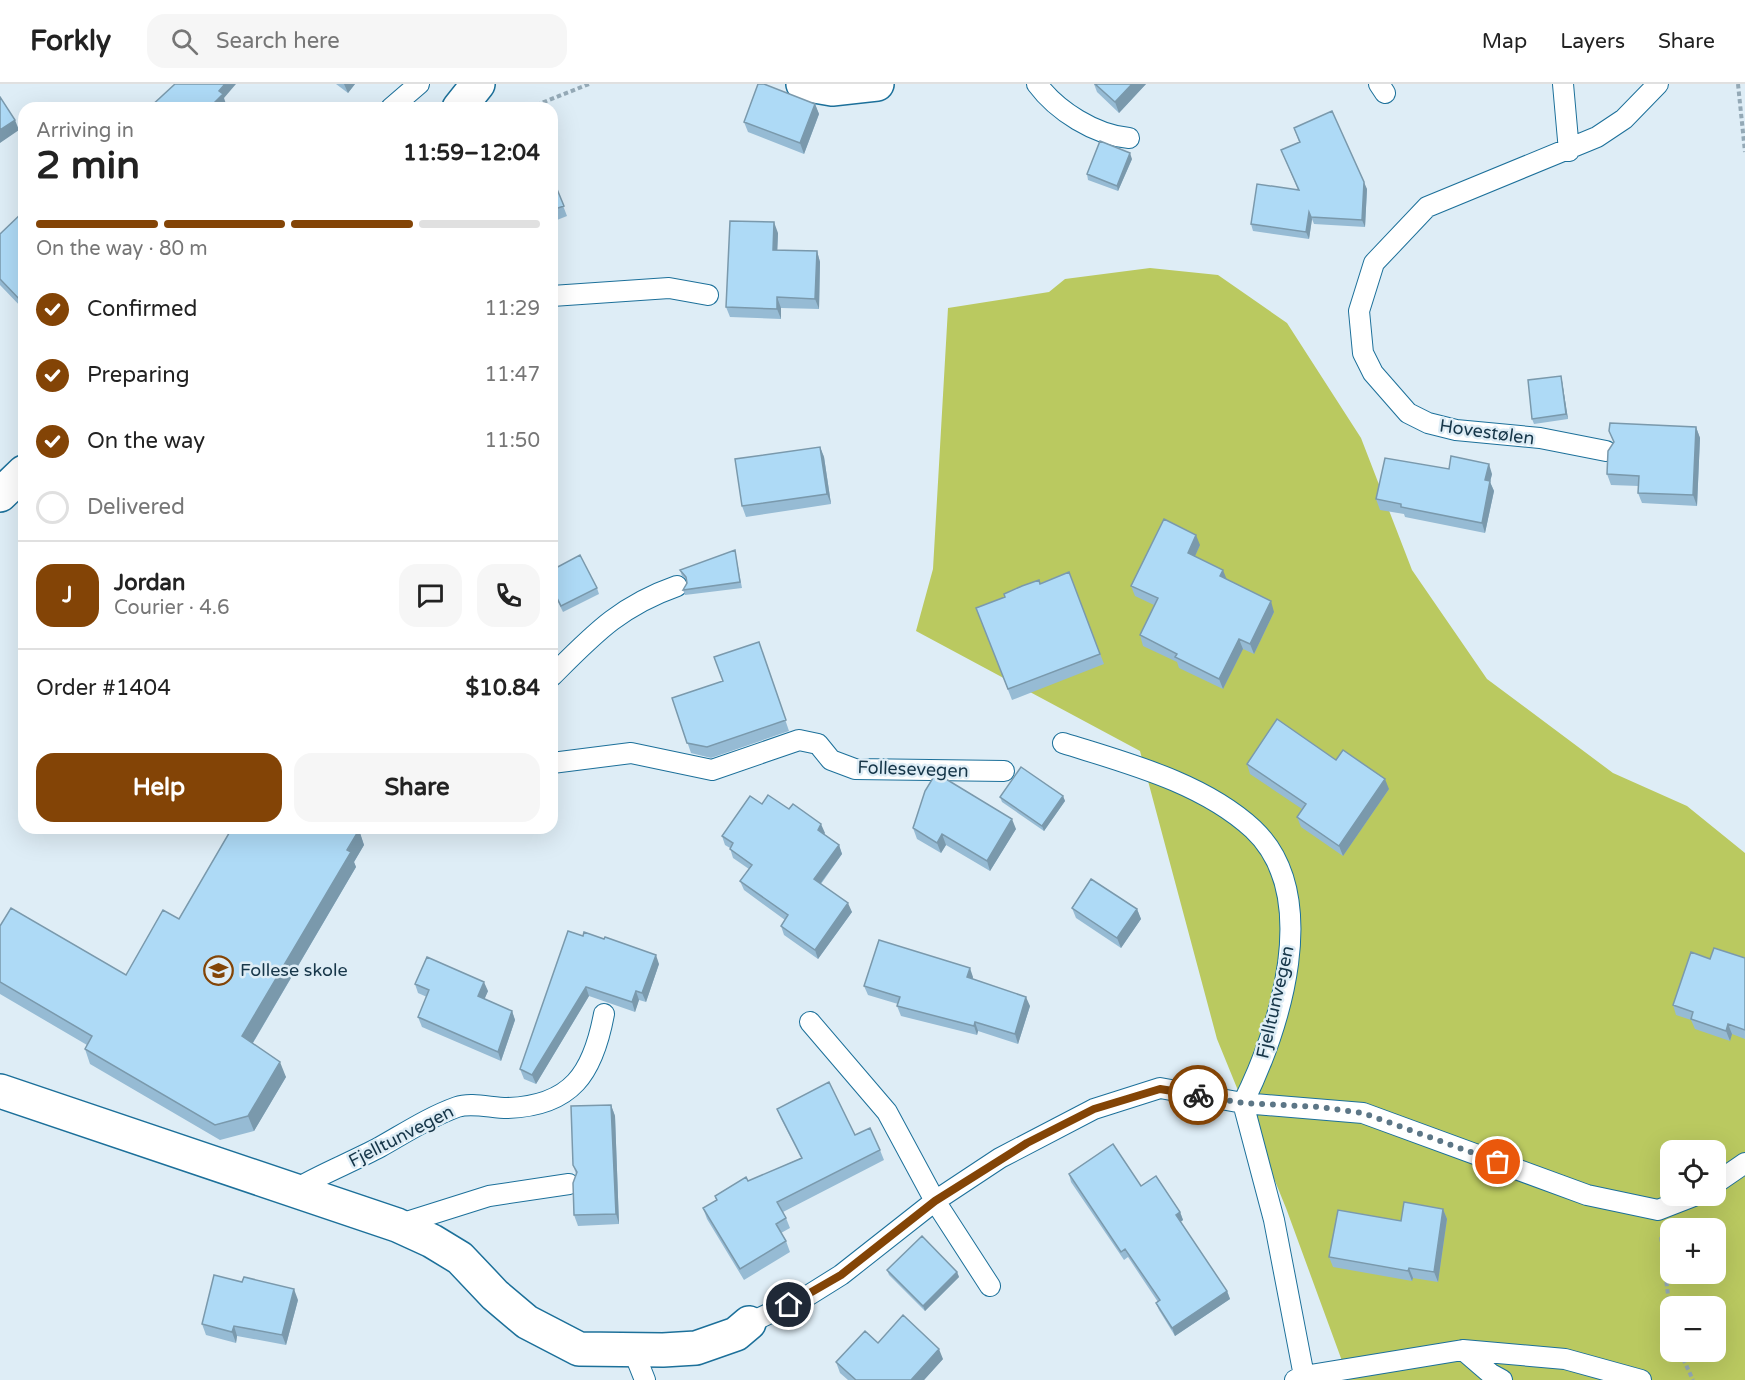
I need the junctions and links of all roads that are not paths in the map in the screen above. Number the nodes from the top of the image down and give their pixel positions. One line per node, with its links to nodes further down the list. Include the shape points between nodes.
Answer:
1 (419, 84): 8 (lane)
2 (478, 84): 9 (street)
3 (803, 84): 4 (street, via 832,89)
4 (877, 84)
5 (1037, 84): 10 (lane, via 1065,112)
6 (1563, 84): 11 (lane)
7 (1658, 84): 11 (lane, Hovestølen, via 1624,119)
8 (398, 102)
9 (464, 102)
10 (1129, 138)
11 (1569, 151): 14 (lane, Hovestølen, via 1427,207 1374,263 1359,311 1359,333 1363,353 1379,380 1408,413 1428,423)
12 (558, 295): 13 (lane, via 669,288)
13 (708, 295)
14 (1606, 451)
15 (18, 478): 16 (street)
16 (0, 495)
17 (677, 586): 18 (lane, via 646,597 622,612)
18 (558, 671)
19 (1063, 743): 25 (lane, Fjelltunvegen, via 1166,776 1253,829 1274,856 1286,883 1291,909 1290,943 1273,1030)
20 (558, 762): 21 (lane, Follesevegen, via 631,753 712,770 799,740 818,744 831,760 855,769)
21 (1004, 771)
22 (604, 1014): 29 (lane, Fjelltunvegen, via 598,1047 589,1066 578,1082 559,1095 508,1108 459,1106)
23 (810, 1022): 30 (lane, via 887,1112)
24 (0, 1091): 29 (street)
25 (1243, 1103): 30 (lane, via 1160,1089 1119,1101 1094,1109 1009,1153); 31 (lane, via 1363,1113 1587,1195 1658,1210); 37 (lane, via 1274,1220)
26 (1745, 1163): 27 (lane)
27 (1726, 1176)
28 (569, 1184): 32 (lane, via 489,1196)
29 (294, 1190): 32 (street)
30 (935, 1201): 33 (lane); 34 (lane, via 841,1275)
31 (1668, 1206)
32 (397, 1225): 35 (street, via 460,1258 527,1322 579,1349)
33 (990, 1286)
34 (749, 1323): 35 (street, via 736,1334 696,1348)
35 (633, 1350): 38 (lane)
36 (1463, 1350): 37 (lane); 39 (lane); 40 (lane, via 1565,1359)
37 (1299, 1378)
38 (645, 1380)
39 (1502, 1380)
40 (1641, 1380)

